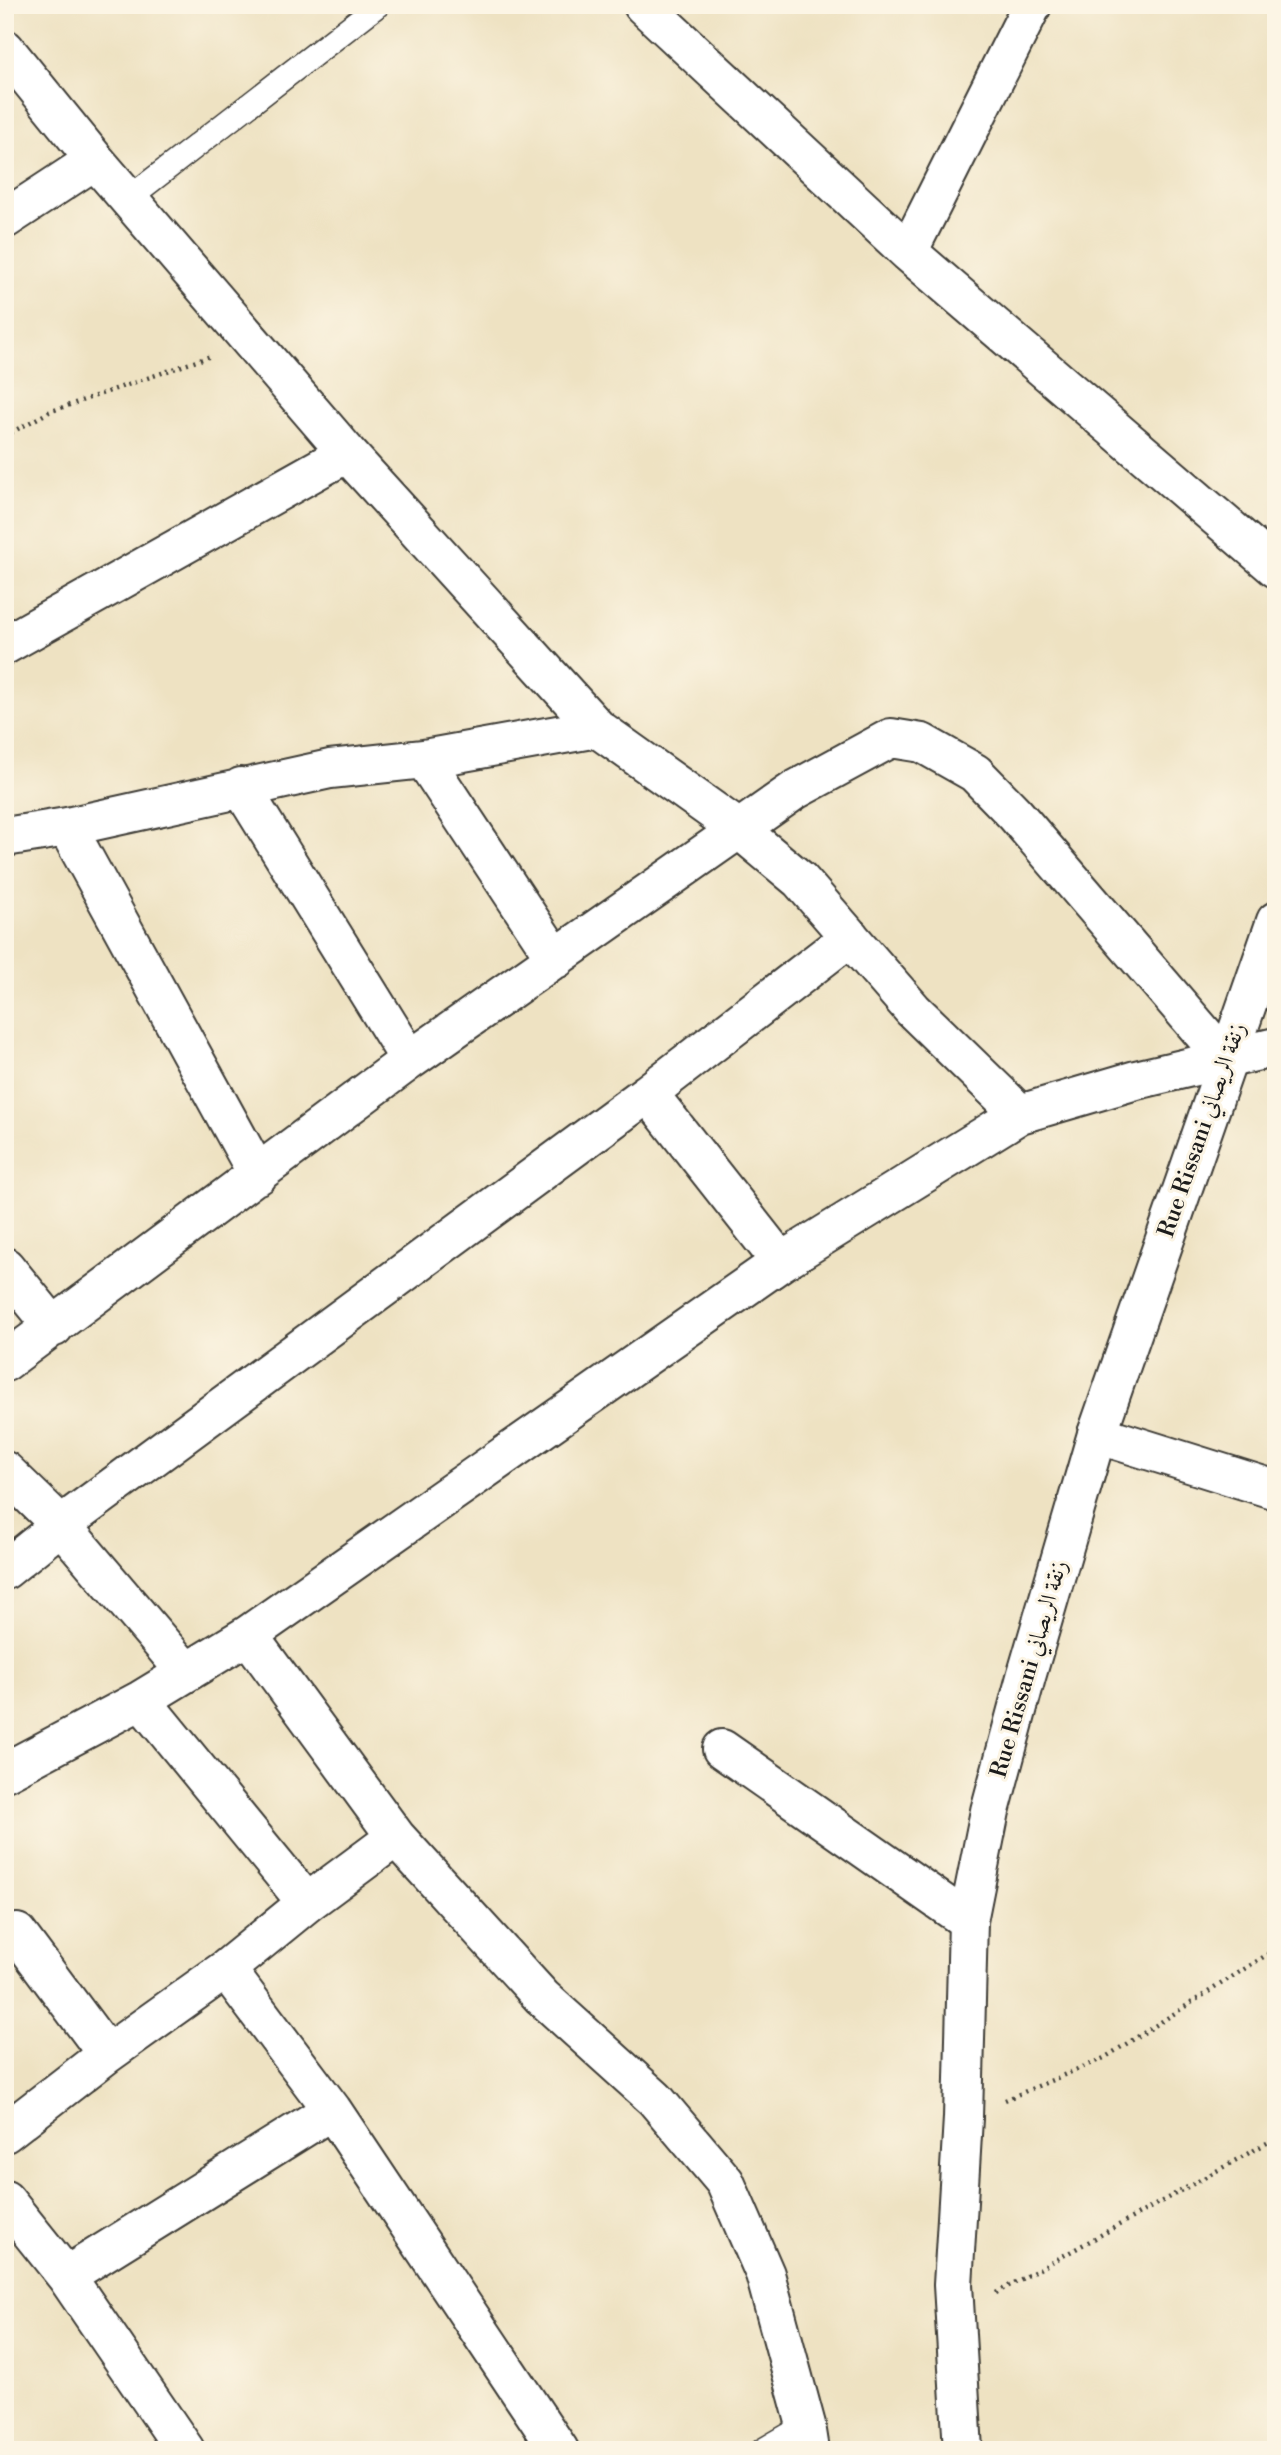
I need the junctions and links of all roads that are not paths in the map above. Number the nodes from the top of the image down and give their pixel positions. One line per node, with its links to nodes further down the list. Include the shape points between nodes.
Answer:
1 (378, 5): 6 (lane)
2 (643, 5): 8 (street)
3 (1032, 5): 8 (street)
4 (5, 49): 5 (street)
5 (95, 160): 6 (street); 7 (street)
6 (129, 198): 9 (street)
7 (5, 219)
8 (908, 252): 10 (street)
9 (347, 453): 11 (street); 12 (street)
10 (1276, 568)
11 (5, 645)
12 (597, 728): 13 (street); 16 (street)
13 (424, 759): 14 (street, via 330,769); 20 (street)
14 (241, 788): 15 (street); 22 (street)
15 (67, 827): 17 (street); 26 (street)
16 (740, 830): 19 (street, via 800,880); 20 (street); 23 (street, via 795,790 891,738 922,743 975,774 1015,814)
17 (5, 837)
18 (1276, 921): 23 (street, Rue Rissani زنقة الريصاني)
19 (850, 937): 24 (street); 25 (street, via 914,1010)
20 (556, 959): 22 (street)
21 (1276, 1047): 23 (street)
22 (410, 1060): 26 (street)
23 (1226, 1060): 25 (street); 31 (street, Rue Rissani زنقة الريصاني)
24 (648, 1093): 27 (street); 34 (street)
25 (1020, 1114): 27 (street)
26 (258, 1175): 29 (street)
27 (782, 1262): 36 (street)
28 (5, 1267): 29 (street)
29 (54, 1327): 30 (street)
30 (5, 1362)
31 (1097, 1434): 33 (street); 43 (street, Rue Rissani زنقة الريصاني, via 990,1811)
32 (5, 1471): 34 (street)
33 (1276, 1489)
34 (61, 1525): 35 (street); 37 (street)
35 (5, 1570)
36 (248, 1635): 37 (street); 41 (street)
37 (186, 1672): 38 (street)
38 (141, 1700): 40 (street); 42 (street)
39 (722, 1749): 43 (street)
40 (5, 1772)
41 (396, 1837): 42 (street); 51 (street, via 542,1997 655,2099 725,2182 765,2274)
42 (307, 1903): 45 (street)
43 (968, 1921): 55 (street, Rue Rissani زنقة الريصاني, via 953,2286)
44 (17, 1933): 46 (street)
45 (226, 1969): 46 (street); 47 (street)
46 (107, 2053): 48 (street)
47 (332, 2110): 50 (street); 53 (street)
48 (5, 2133)
49 (5, 2200): 50 (street)
50 (66, 2277): 52 (street)
51 (808, 2437): 54 (lane)
52 (185, 2450)
53 (559, 2450)
54 (763, 2450)
55 (963, 2450)

